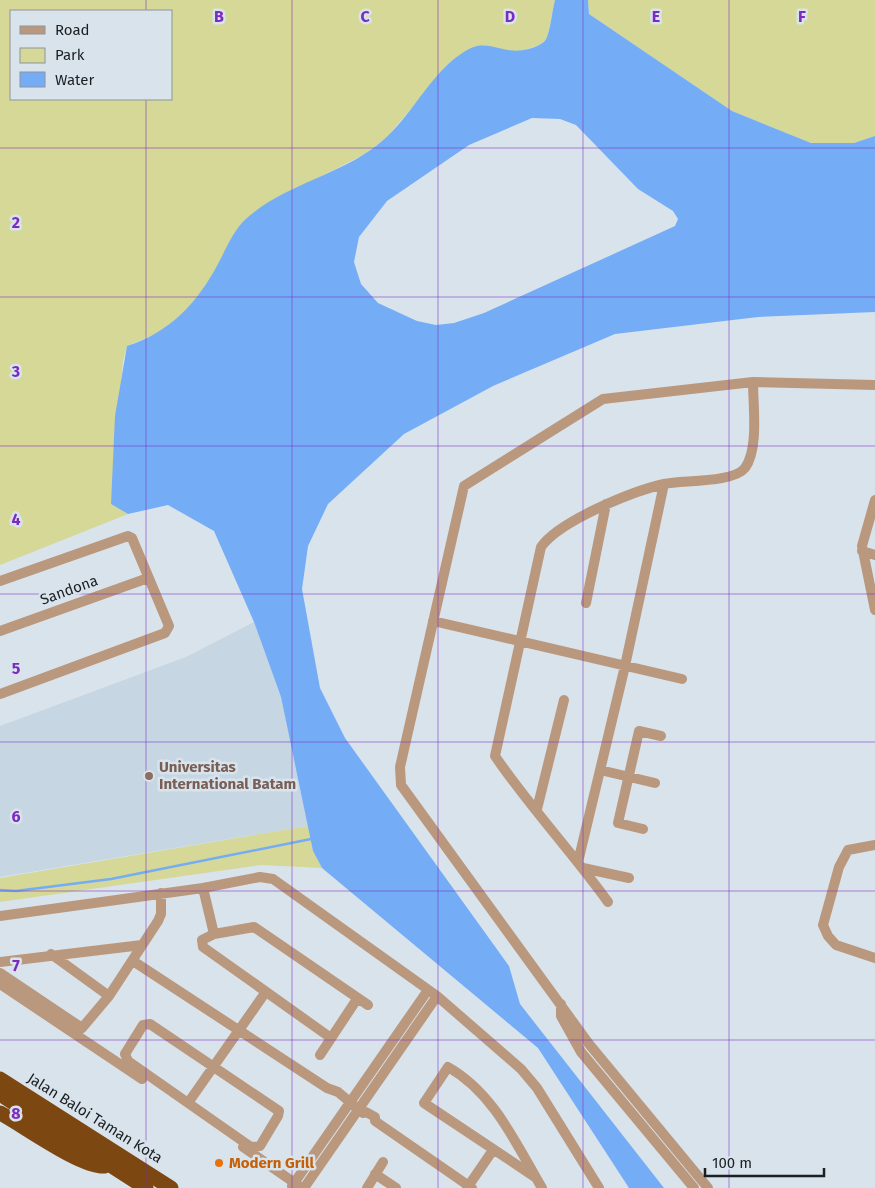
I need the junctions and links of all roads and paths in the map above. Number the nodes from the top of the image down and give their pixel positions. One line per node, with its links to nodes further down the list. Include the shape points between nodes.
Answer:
1 (752, 382): 2 (street); 3 (street, via 752,450 744,469 732,476); 12 (street, via 603,399 464,486)
2 (875, 385)
3 (664, 484): 5 (street); 15 (street)
4 (875, 500): 6 (street)
5 (606, 504): 10 (street); 14 (street, via 556,532 541,547)
6 (862, 550): 7 (street); 11 (street)
7 (875, 555)
8 (148, 578): 9 (street, via 132,538 125,536); 13 (street, Sandona); 17 (street, via 169,626 165,633)
9 (0, 581)
10 (586, 603)
11 (875, 610)
12 (433, 621): 14 (street); 45 (street, via 400,767 400,785)
13 (0, 631)
14 (521, 641): 15 (street); 23 (street, via 495,756 512,782)
15 (625, 666): 16 (street); 20 (street)
16 (682, 679)
17 (0, 694)
18 (564, 700): 23 (street)
19 (661, 736): 21 (street, via 639,731)
20 (600, 770): 21 (street); 26 (street)
21 (628, 776): 22 (street); 24 (street, via 618,823)
22 (655, 782)
23 (537, 809): 26 (street)
24 (643, 829)
25 (875, 845): 35 (street, via 848,850 839,868 823,925 836,945)
26 (581, 865): 27 (street); 30 (street)
27 (629, 878)
28 (204, 888): 29 (street); 32 (street); 40 (street, via 260,878 273,879)
29 (161, 893): 31 (street); 33 (street, via 161,914)
30 (608, 902)
31 (0, 916)
32 (214, 934): 41 (street, via 202,940 203,947); 44 (street, via 254,927)
33 (142, 945): 34 (street); 36 (street)
34 (50, 954): 37 (street); 42 (street)
35 (875, 958)
36 (133, 961): 42 (street); 47 (street)
37 (0, 962)
38 (0, 973): 42 (street, via 79,1028 86,1026)
39 (0, 984): 64 (street)
40 (428, 990): 43 (street); 49 (street)
41 (264, 993): 47 (street); 48 (street)
42 (109, 996)
43 (437, 996): 49 (street); 70 (street, via 537,1088)
44 (357, 999): 46 (street); 48 (street)
45 (561, 1004): 71 (street, via 561,1016 581,1052); 72 (street, via 622,1087)
46 (368, 1005)
47 (239, 1032): 51 (street); 54 (street, via 338,1092)
48 (331, 1038): 50 (street)
49 (392, 1050): 54 (street); 56 (street)
50 (320, 1055)
51 (214, 1067): 55 (street); 55 (street, via 156,1026 143,1025 127,1048 125,1057); 55 (street, via 279,1111 260,1146 251,1146)
52 (0, 1078): 63 (highway, Jalan Baloi Taman Kota)
53 (0, 1094): 60 (highway, Jalan Baloi Taman Kota)
54 (347, 1101): 56 (street); 64 (street)
55 (188, 1103)
56 (361, 1111): 64 (street); 65 (street, via 362,1116 375,1121)
57 (0, 1113): 60 (highway, via 52,1145 100,1166)
58 (493, 1150): 62 (street); 62 (street, via 424,1103 448,1067 464,1076 491,1104); 65 (street)
59 (383, 1162): 61 (street)
60 (112, 1165): 63 (highway, Jalan Baloi Taman Kota)
61 (375, 1174): 67 (street); 68 (street)
62 (535, 1177): 69 (street)
63 (144, 1181): 66 (highway, Jalan Baloi Taman Kota)
64 (298, 1187)
65 (469, 1187)
66 (171, 1188)
67 (366, 1188)
68 (396, 1188)
69 (542, 1188)
70 (599, 1188)
71 (694, 1188)
72 (708, 1188)

